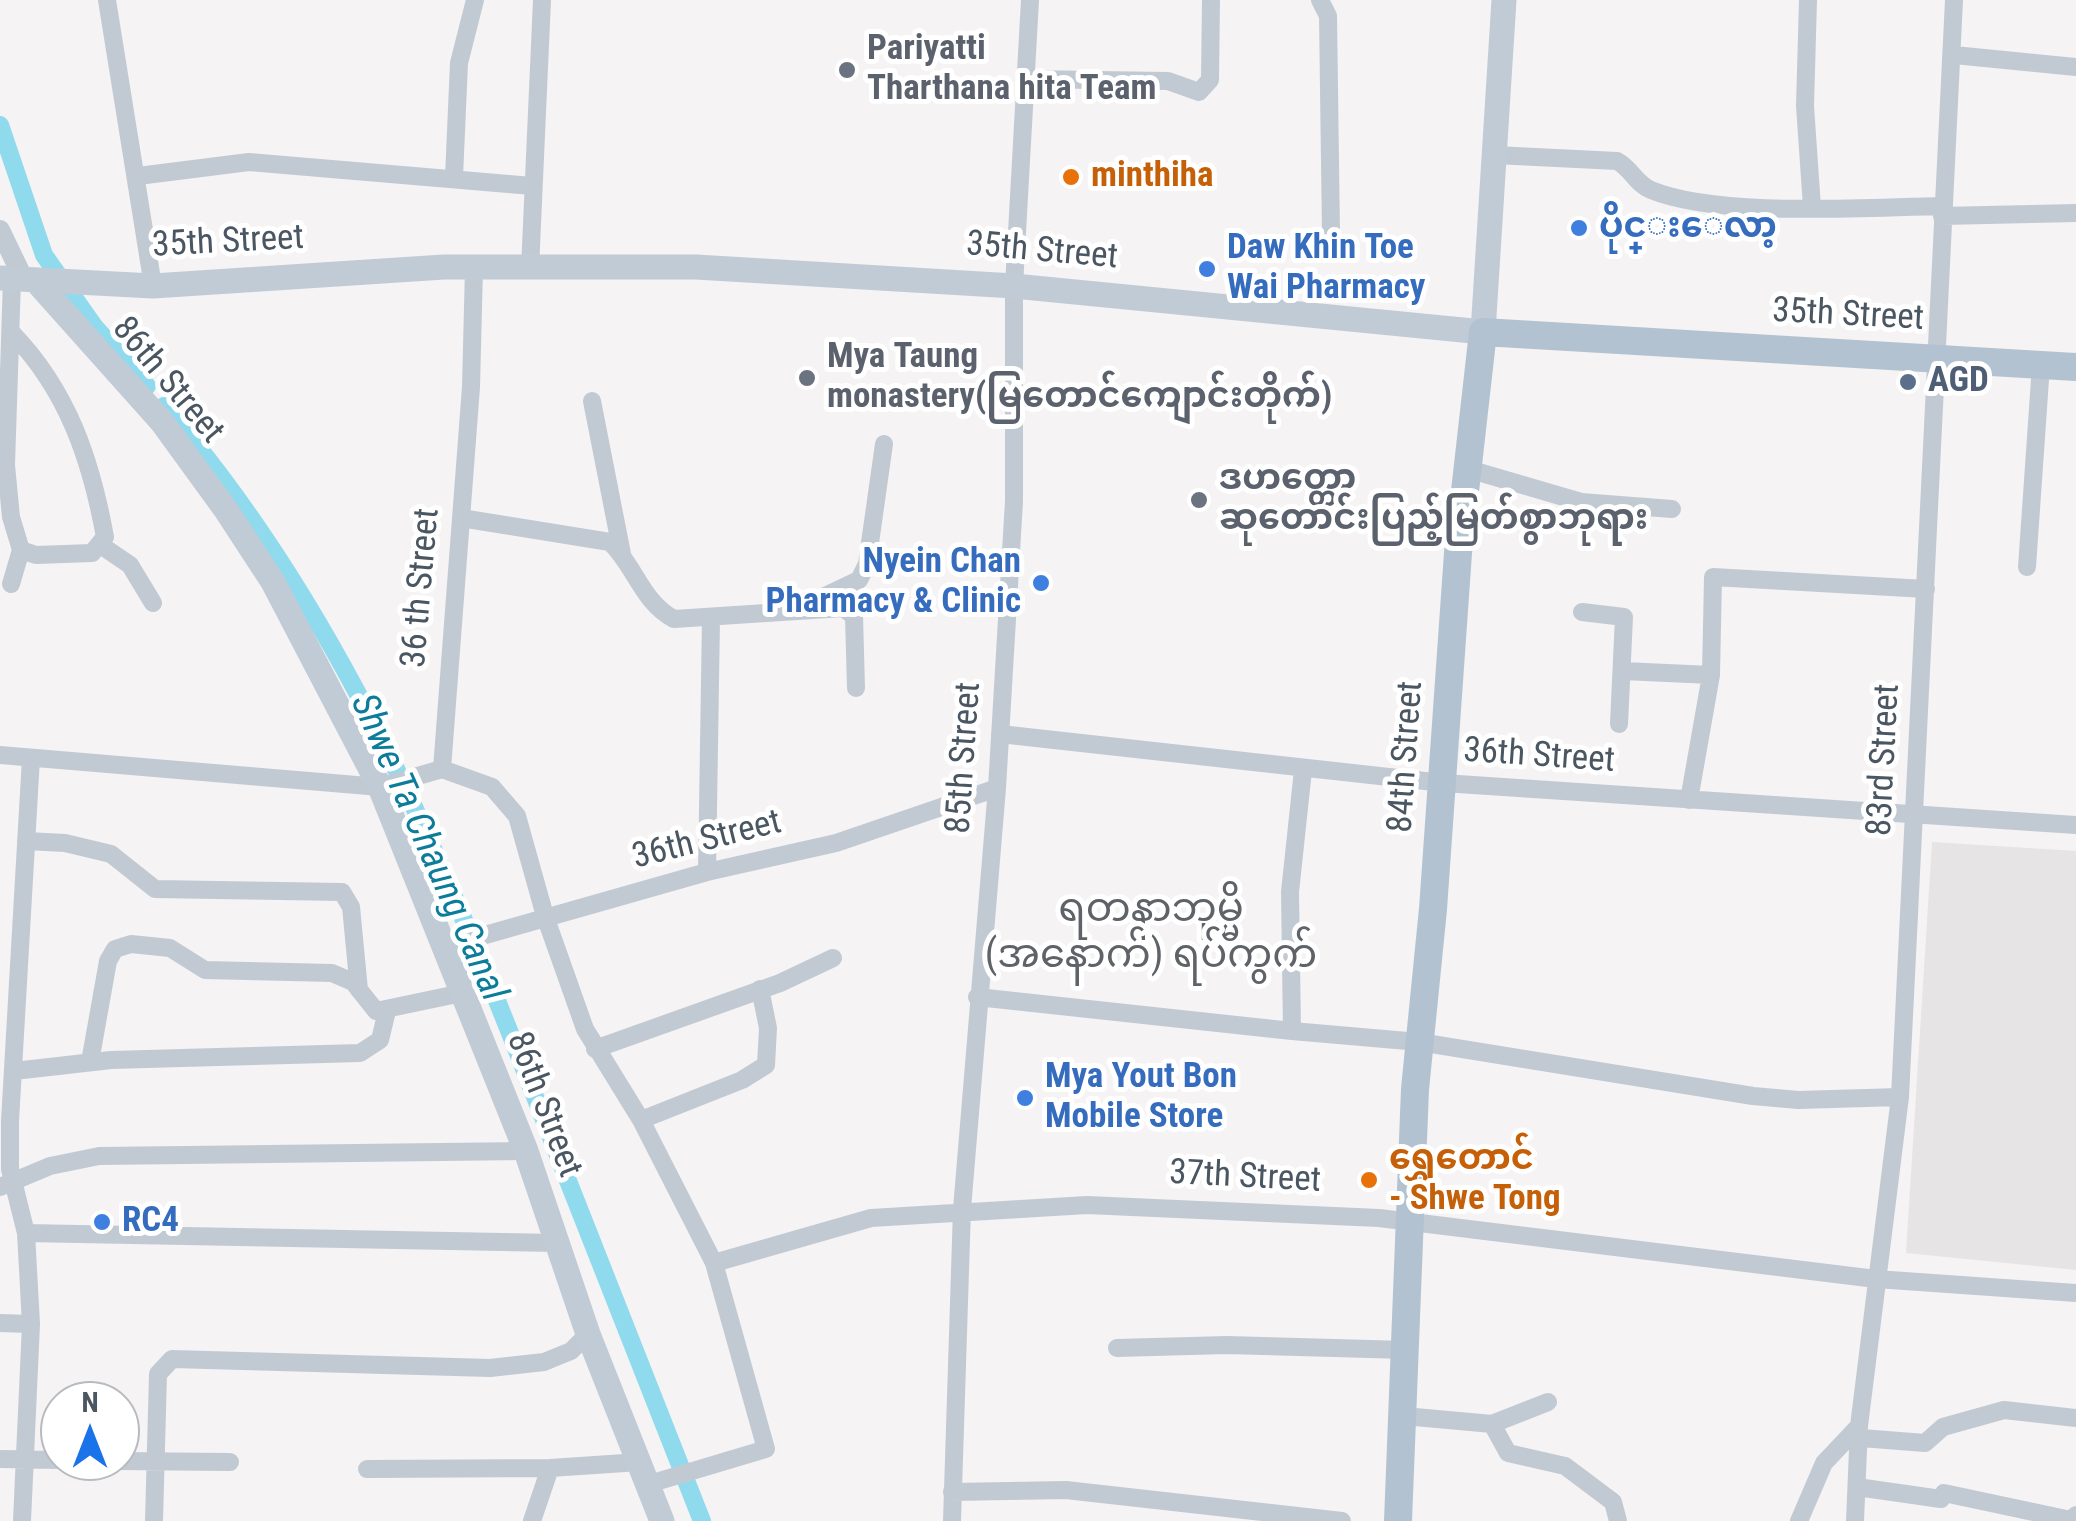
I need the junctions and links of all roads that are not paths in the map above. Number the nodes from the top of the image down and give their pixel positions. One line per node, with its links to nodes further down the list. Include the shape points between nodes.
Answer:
1 (106, 0): 14 (street)
2 (475, 0): 15 (street, via 459,63)
3 (542, 0): 16 (street)
4 (1030, 0): 12 (street, 85th Street)
5 (1211, 0): 12 (street, via 1210,80 1199,92 1168,81)
6 (1320, 0): 21 (street, via 1328,16)
7 (1504, 0): 13 (main road, 84th Street)
8 (1808, 0): 17 (street, via 1805,106)
9 (1954, 0): 10 (street, 83rd Street)
10 (1954, 55): 11 (street); 18 (street, 83rd Street)
11 (2076, 68)
12 (1024, 79): 26 (street, 85th Street)
13 (1495, 155): 17 (street, via 1617,161 1637,182 1670,197); 27 (main road, 84th Street)
14 (138, 176): 15 (street, via 249,162); 25 (street)
15 (454, 177): 16 (street)
16 (532, 186): 23 (street)
17 (1812, 207): 18 (street)
18 (1943, 211): 19 (street); 29 (street, 83rd Street)
19 (2076, 213)
20 (0, 230): 24 (street)
21 (1330, 234)
22 (474, 268): 23 (main road, 35th Street); 25 (main road, 35th Street); 36 (street, 36 th Street)
23 (530, 269): 26 (main road, 35th Street, via 696,267)
24 (35, 281): 25 (main road, 35th Street); 28 (street); 57 (main road, 86th Street, via 162,422 226,510)
25 (153, 286)
26 (1014, 286): 27 (main road, 35th Street); 51 (street, 85th Street, via 1014,501)
27 (1483, 332): 29 (main road, 35th Street); 34 (main road, 84th Street)
28 (12, 333): 37 (street, via 42,366 81,440 95,481); 38 (street, via 6,465)
29 (1939, 359): 30 (main road, 35th Street); 42 (street, 83rd Street)
30 (2041, 365): 31 (main road, 35th Street); 40 (street)
31 (2076, 366)
32 (592, 401): 39 (street)
33 (884, 444): 45 (street, via 859,580 789,612)
34 (1468, 469): 35 (street, via 1580,502); 56 (main road, 84th Street)
35 (1672, 509)
36 (461, 518): 39 (street, via 593,536); 54 (street, 36 th Street)
37 (102, 546): 38 (street, via 63,556); 43 (street, via 130,565)
38 (21, 550): 41 (street)
39 (622, 554): 46 (street, via 660,612 674,619)
40 (2028, 567)
41 (11, 584)
42 (1926, 590): 48 (street, via 1713,578); 60 (street, 83rd Street)
43 (153, 604)
44 (1582, 612): 47 (street, via 1624,617)
45 (753, 616): 46 (street); 49 (street, via 843,608 854,616)
46 (711, 619): 63 (street)
47 (1624, 671): 48 (street); 50 (street)
48 (1712, 675): 59 (street)
49 (856, 688)
50 (1619, 724)
51 (1000, 734): 55 (street, 36th Street); 58 (street, 85th Street)
52 (0, 754): 53 (street)
53 (30, 758): 57 (street); 62 (street)
54 (442, 769): 57 (street); 64 (street, via 492,788 517,816)
55 (1303, 770): 56 (street, 36th Street); 74 (street, via 1290,892)
56 (1444, 783): 59 (street, 36th Street); 75 (main road, 84th Street)
57 (387, 786): 65 (main road, 86th Street)
58 (997, 788): 63 (street, 36th Street, via 836,843); 72 (street, 85th Street)
59 (1689, 800): 60 (street, 36th Street)
60 (1914, 816): 61 (street, 36th Street); 79 (street, 83rd Street)
61 (2076, 825)
62 (26, 841): 67 (street); 69 (street, via 111,854 155,889 342,892 351,907)
63 (707, 872): 64 (street, 36th Street)
64 (545, 916): 65 (street, 36th Street); 76 (street)
65 (462, 941): 71 (main road, 86th Street)
66 (0, 955): 67 (street)
67 (20, 955): 78 (street)
68 (833, 958): 70 (street)
69 (359, 990): 73 (street, via 372,1010); 77 (street, via 332,973 201,969 170,948 122,946 108,962)
70 (760, 990): 76 (street); 80 (street, via 766,1065)
71 (462, 993): 73 (street); 81 (main road, 86th Street)
72 (977, 997): 74 (street); 83 (street, 85th Street)
73 (387, 1011): 77 (street, via 380,1040 360,1053)
74 (1292, 1031): 75 (street)
75 (1419, 1042): 79 (street, via 1754,1096); 84 (main road, 84th Street)
76 (595, 1049): 80 (street)
77 (90, 1062): 78 (street)
78 (14, 1070): 82 (street)
79 (1900, 1097): 88 (street, 83rd Street)
80 (641, 1120): 87 (street)
81 (526, 1150): 82 (street, via 98,1156 50,1166); 86 (main road, 86th Street)
82 (6, 1186): 85 (street)
83 (962, 1209): 84 (street, 37th Street, via 1133,1206); 87 (street, 37th Street, via 871,1218); 110 (street, 85th Street)
84 (1412, 1222): 88 (street, 37th Street); 94 (main road, 84th Street)
85 (26, 1233): 86 (street); 91 (street)
86 (556, 1244): 92 (main road, 86th Street)
87 (714, 1263): 108 (street, via 766,1449 691,1473)
88 (1876, 1278): 89 (street, 37th Street); 99 (street, 83rd Street)
89 (2076, 1293)
90 (0, 1323): 91 (street)
91 (31, 1324): 101 (street)
92 (588, 1334): 104 (street, via 572,1351 544,1362 490,1368 172,1360 158,1374); 108 (main road, 86th Street)
93 (1117, 1348): 94 (street)
94 (1406, 1350): 96 (main road, 84th Street)
95 (1548, 1402): 98 (street)
96 (1404, 1416): 98 (street); 118 (main road, 84th Street)
97 (2076, 1418): 99 (street, via 2004,1410 1943,1427 1930,1442)
98 (1492, 1424): 119 (street, via 1508,1453 1565,1466 1613,1502)
99 (1860, 1432): 109 (street, 83rd Street); 120 (street, via 1824,1463)
100 (0, 1459): 101 (street)
101 (24, 1459): 102 (street); 112 (street)
102 (40, 1459)
103 (140, 1462): 104 (street)
104 (154, 1462): 105 (street); 113 (street)
105 (230, 1462)
106 (550, 1468): 107 (street); 108 (street); 114 (street)
107 (367, 1469)
108 (652, 1475): 115 (main road, 86th Street)
109 (1857, 1487): 111 (street, via 1942,1499 1944,1493 2071,1520); 121 (street, 83rd Street)
110 (952, 1492): 116 (street, 85th Street); 117 (street, via 1066,1490)
111 (2076, 1514)
112 (22, 1521)
113 (154, 1521)
114 (532, 1521)
115 (662, 1521)
116 (952, 1521)
117 (1342, 1521)
118 (1398, 1521)
119 (1618, 1521)
120 (1799, 1521)
121 (1855, 1521)

